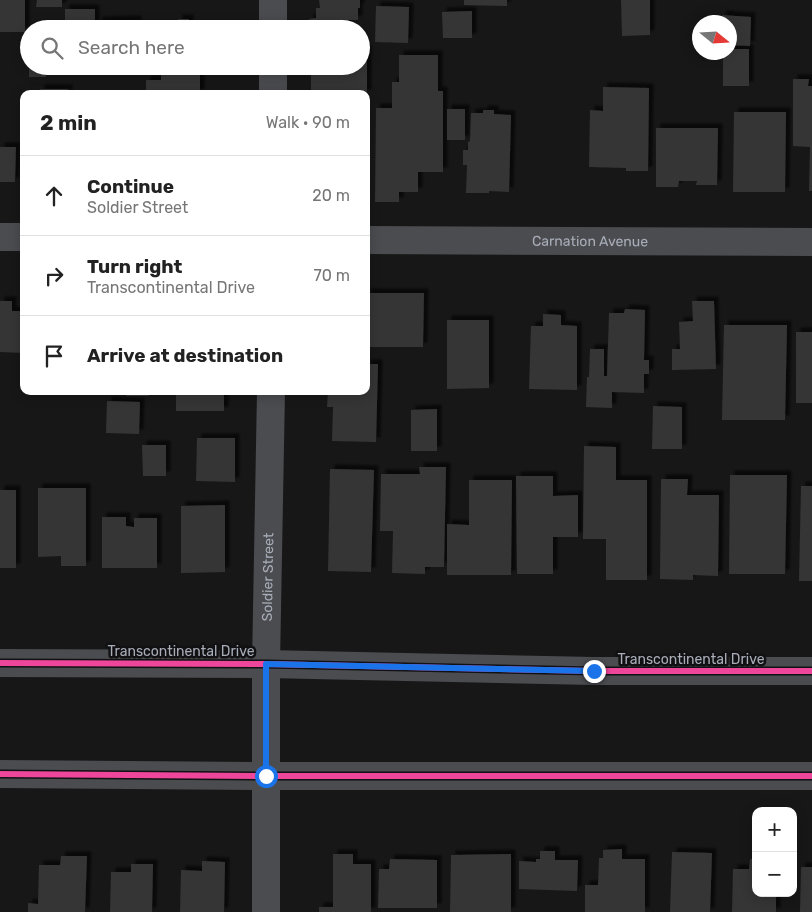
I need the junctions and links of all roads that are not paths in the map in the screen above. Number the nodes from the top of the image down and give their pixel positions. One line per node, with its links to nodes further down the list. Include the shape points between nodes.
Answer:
1 (273, 0): 2 (street)
2 (273, 20)
3 (273, 75): 4 (street)
4 (273, 90)
5 (0, 237): 6 (street)
6 (20, 238)
7 (370, 240): 8 (street, Carnation Avenue)
8 (812, 242)
9 (271, 395): 11 (street, Soldier Street)
10 (0, 662): 11 (street, Transcontinental Drive)
11 (266, 664): 12 (street, Transcontinental Drive, via 594,671); 14 (street, Soldier Street)
12 (812, 671)
13 (0, 774): 14 (street)
14 (266, 776): 15 (street); 16 (street, Soldier Street)
15 (812, 776)
16 (266, 912)

